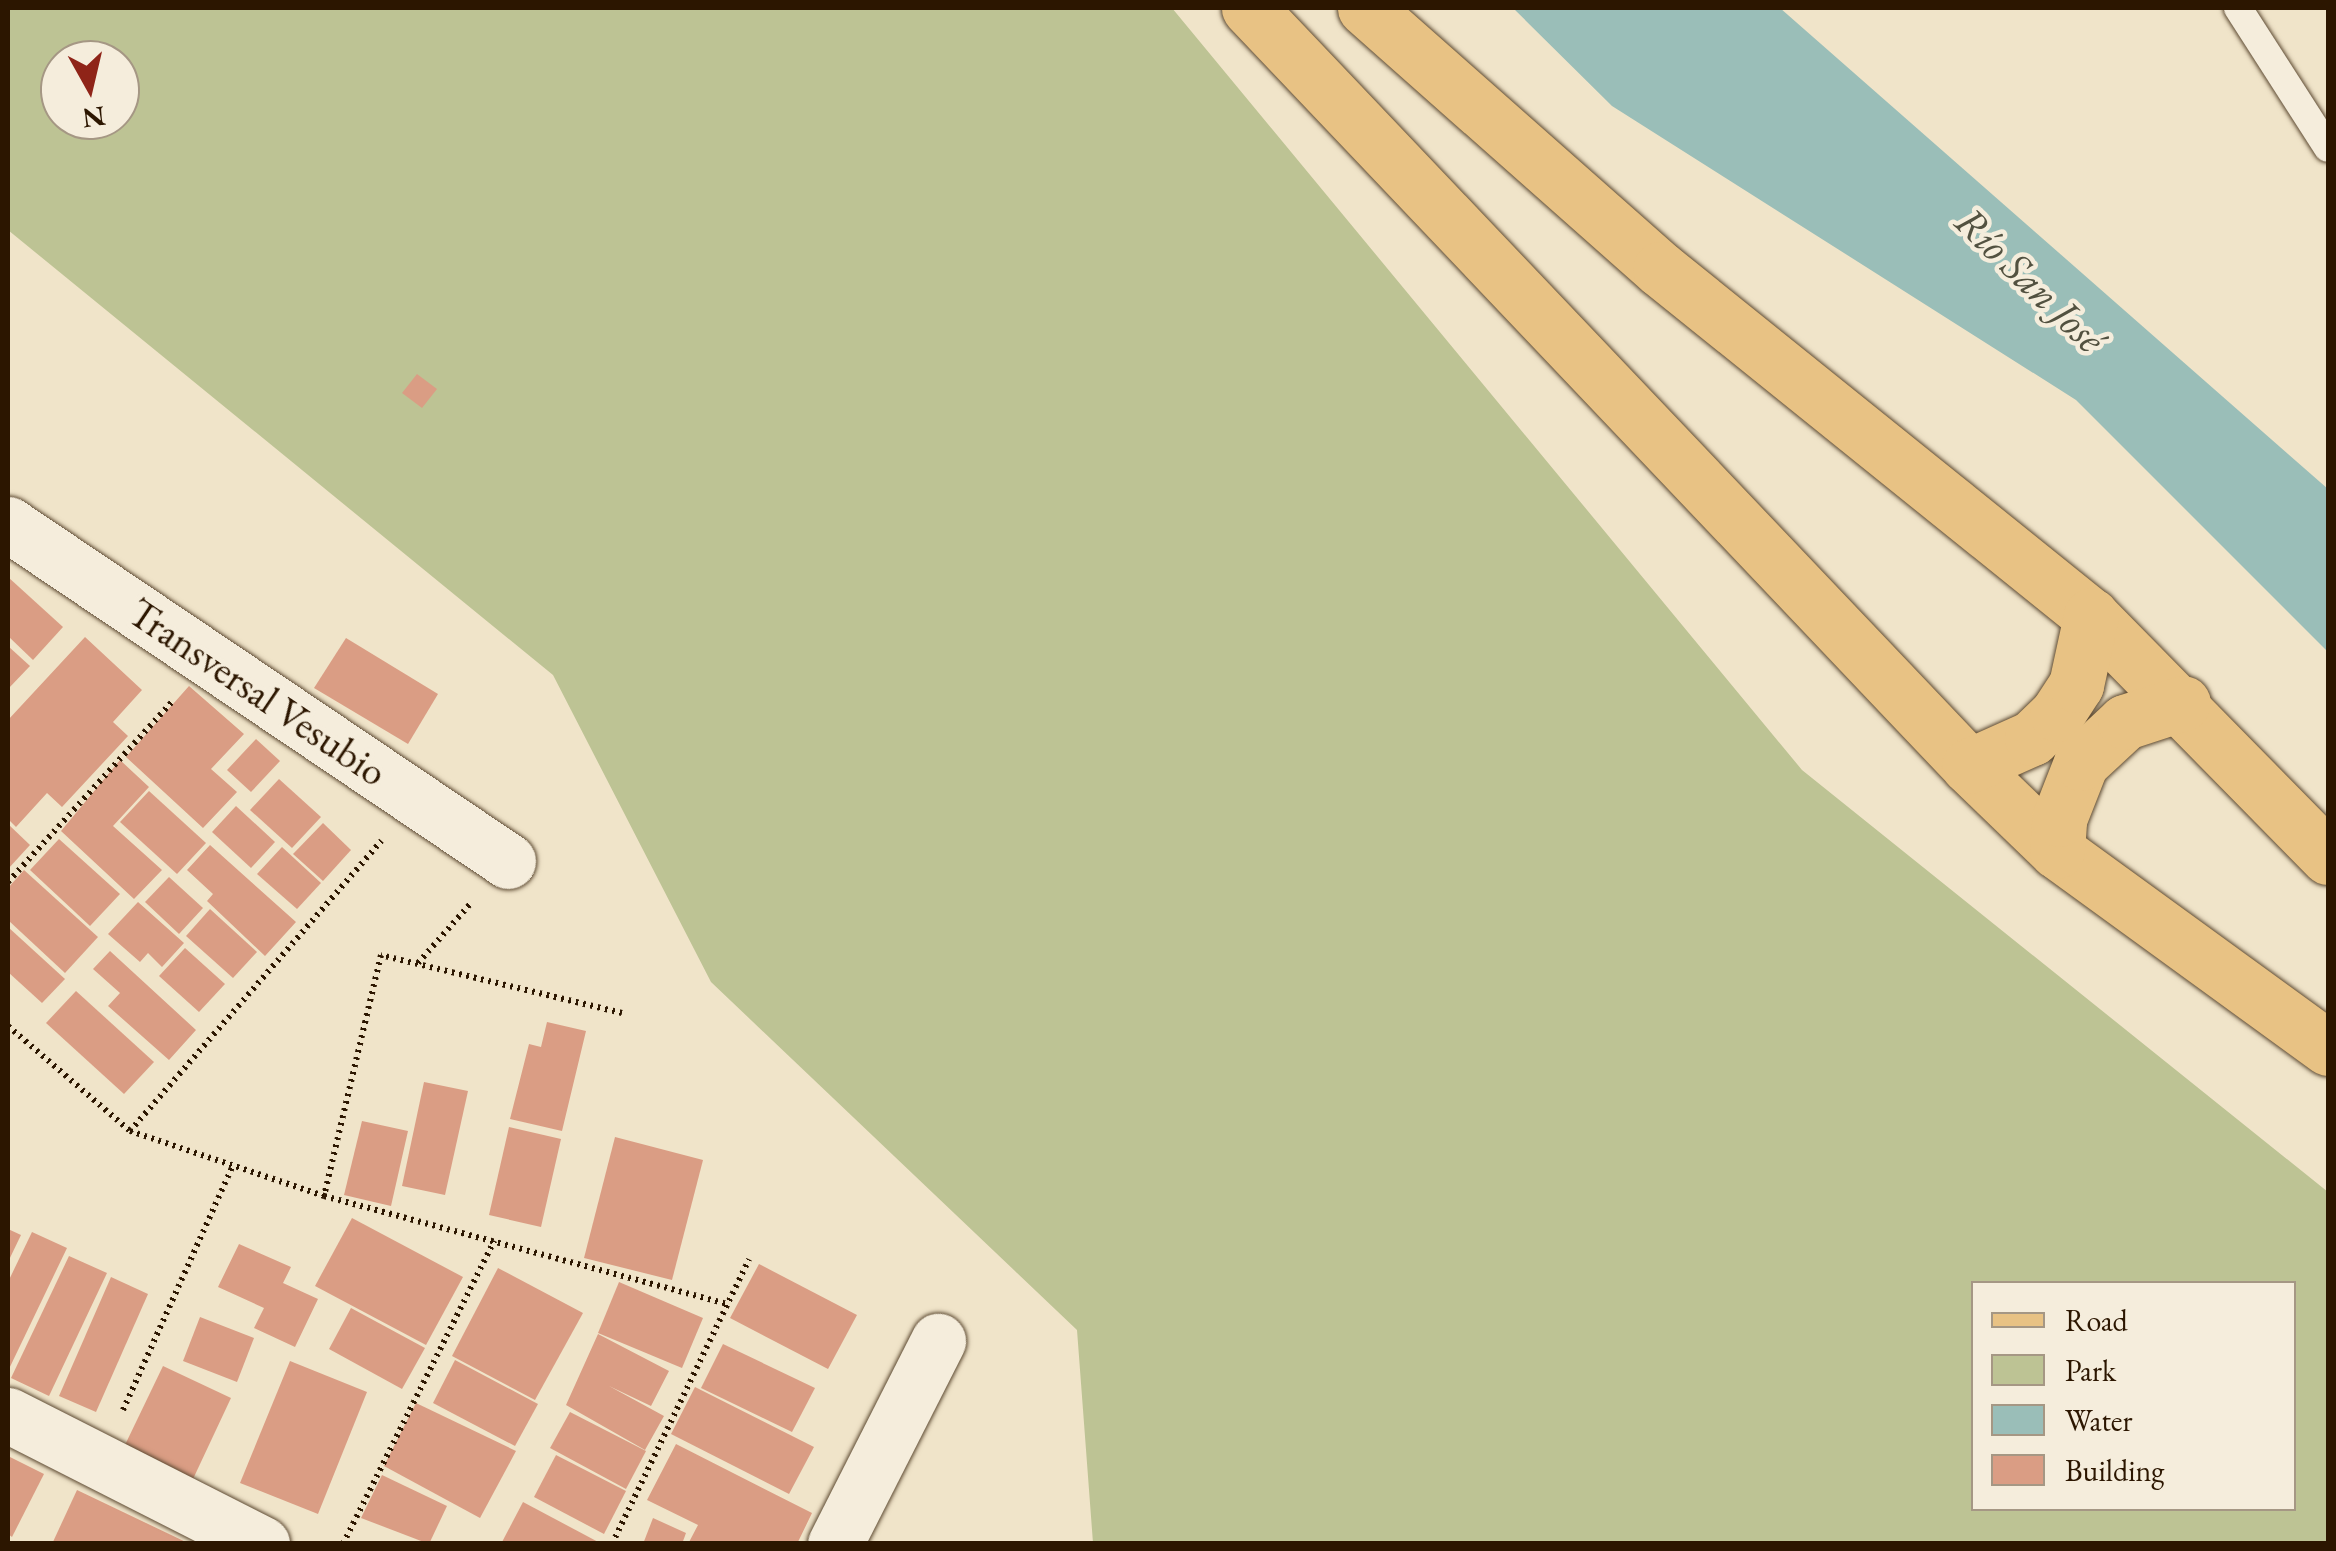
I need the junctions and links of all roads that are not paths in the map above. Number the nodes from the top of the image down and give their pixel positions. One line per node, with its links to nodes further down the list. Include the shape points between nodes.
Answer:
1 (1249, 8): 8 (main road)
2 (1365, 8): 6 (main road, via 1660,269)
3 (2238, 8): 4 (lane)
4 (2328, 148)
5 (8, 524): 11 (street, Transversal Vesubio)
6 (2091, 616): 7 (main road); 8 (main road, via 2076,685 2058,714 2032,738)
7 (2183, 702): 9 (main road, via 2125,722 2081,763 2059,819); 10 (main road)
8 (1969, 766): 9 (main road)
9 (2057, 850): 12 (main road)
10 (2328, 857)
11 (508, 860)
12 (2328, 1048)
13 (938, 1341): 16 (street)
14 (8, 1415): 15 (street)
15 (262, 1544)
16 (835, 1544)

